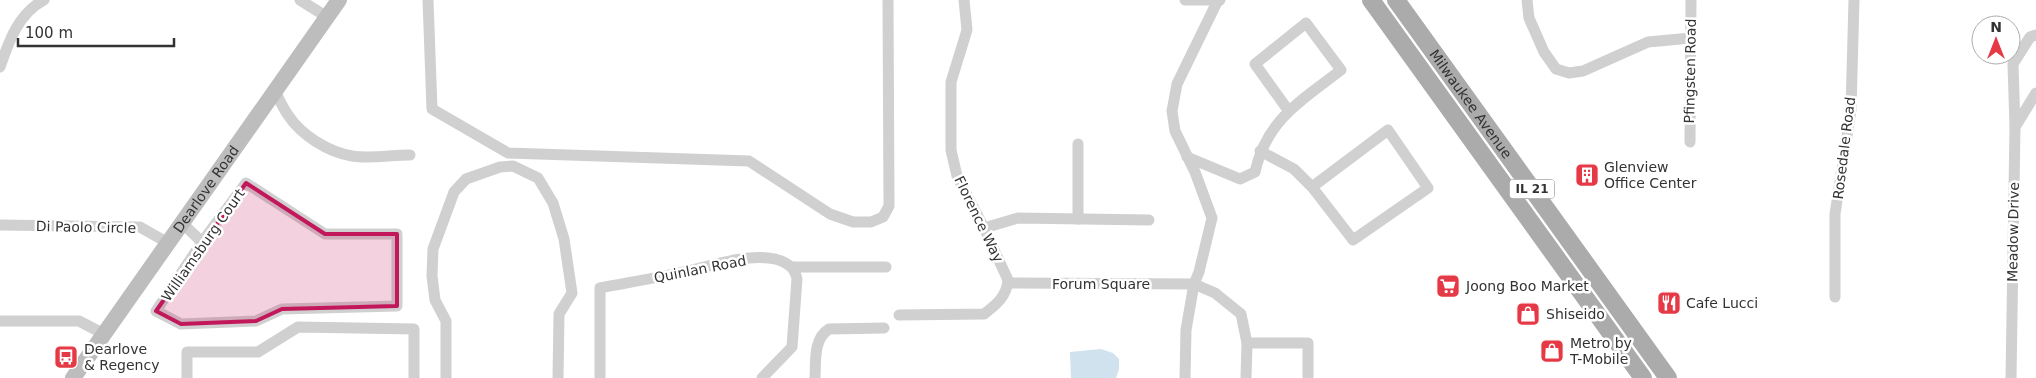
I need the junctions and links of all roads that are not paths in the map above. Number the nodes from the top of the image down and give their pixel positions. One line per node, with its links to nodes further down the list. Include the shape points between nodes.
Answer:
1 (44, 0): 18 (street, via 35,5 13,31)
2 (300, 0): 15 (street)
3 (339, 0): 15 (main road, Dearlove Road)
4 (428, 0): 5 (street, via 432,109 508,153 749,161 830,214 853,222 871,222 882,216 889,206)
5 (888, 0)
6 (964, 0): 7 (street); 33 (street, Florence Way, via 967,30 951,82 952,150 956,176)
7 (968, 0)
8 (1185, 0): 9 (street)
9 (1219, 0): 27 (street, via 1177,84 1172,111 1175,130)
10 (1370, 0): 36 (main road, Milwaukee Avenue / IL 21)
11 (1396, 0): 44 (main road, Milwaukee Avenue / IL 21)
12 (1527, 0): 17 (street, via 1529,18 1544,52 1556,69 1569,73 1583,71 1648,42)
13 (1691, 0): 17 (street, Pfingsten Road)
14 (1854, 0): 41 (street, Rosedale Road, via 1851,110 1835,214)
15 (327, 17): 19 (main road, Dearlove Road)
16 (2036, 35): 22 (street, Meadow Drive, via 2030,37 2013,64)
17 (1691, 38): 23 (street, Pfingsten Road)
18 (0, 67)
19 (275, 91): 26 (street, via 288,116 300,128 315,141 337,152 353,156); 31 (main road, Dearlove Road)
20 (2036, 93): 22 (street)
21 (1288, 110): 21 (street, via 1341,70 1306,23 1254,64); 25 (street)
22 (2014, 127): 61 (street, Meadow Drive)
23 (1690, 142)
24 (1078, 144): 29 (street)
25 (1260, 151): 27 (street, via 1255,172 1240,179); 28 (street, via 1294,169)
26 (410, 155)
27 (1187, 157): 40 (street, via 1212,218)
28 (1312, 187): 28 (street, via 1388,130 1428,188 1353,240)
29 (1078, 219): 30 (street); 33 (street, via 1018,218)
30 (1149, 220)
31 (182, 223): 34 (street); 35 (main road, Dearlove Road)
32 (0, 225): 35 (street, Di Paolo Circle, via 140,227)
33 (984, 228): 39 (street, Florence Way)
34 (202, 242): 34 (street, Williamsburg Court, via 156,311 181,324 256,321 282,309 397,306 397,234 324,234 246,183)
35 (168, 243): 46 (main road, Dearlove Road)
36 (1557, 259): 44 (main road, via 1570,258 1578,262 1616,315); 59 (main road, Milwaukee Avenue / IL 21)
37 (886, 267): 38 (street, Quinlan Road)
38 (794, 270): 53 (street, Quinlan Road, via 781,260 757,258 600,288); 54 (street, via 792,347)
39 (1008, 283): 40 (street, Forum Square); 42 (street, via 996,306 984,314)
40 (1194, 284): 47 (street, via 1215,293 1241,314); 56 (street, via 1186,330)
41 (1835, 297)
42 (899, 315)
43 (0, 321): 46 (street, via 79,321)
44 (1631, 326): 60 (main road, Milwaukee Avenue / IL 21)
45 (884, 328): 55 (street, via 828,329 823,332 816,351)
46 (104, 334): 48 (main road, Dearlove Road)
47 (1246, 342): 57 (street); 58 (street, via 1308,343)
48 (73, 378)
49 (187, 378): 50 (street, via 187,352 258,352 298,327 414,329)
50 (414, 378)
51 (446, 378): 52 (street, via 446,320 436,300 432,276 433,249 454,192 466,178 513,166 538,178 553,203 564,238 572,293 559,314)
52 (558, 378)
53 (600, 378)
54 (762, 378)
55 (816, 378)
56 (1185, 378)
57 (1246, 378)
58 (1308, 378)
59 (1642, 378)
60 (1668, 378)
61 (2011, 378)

